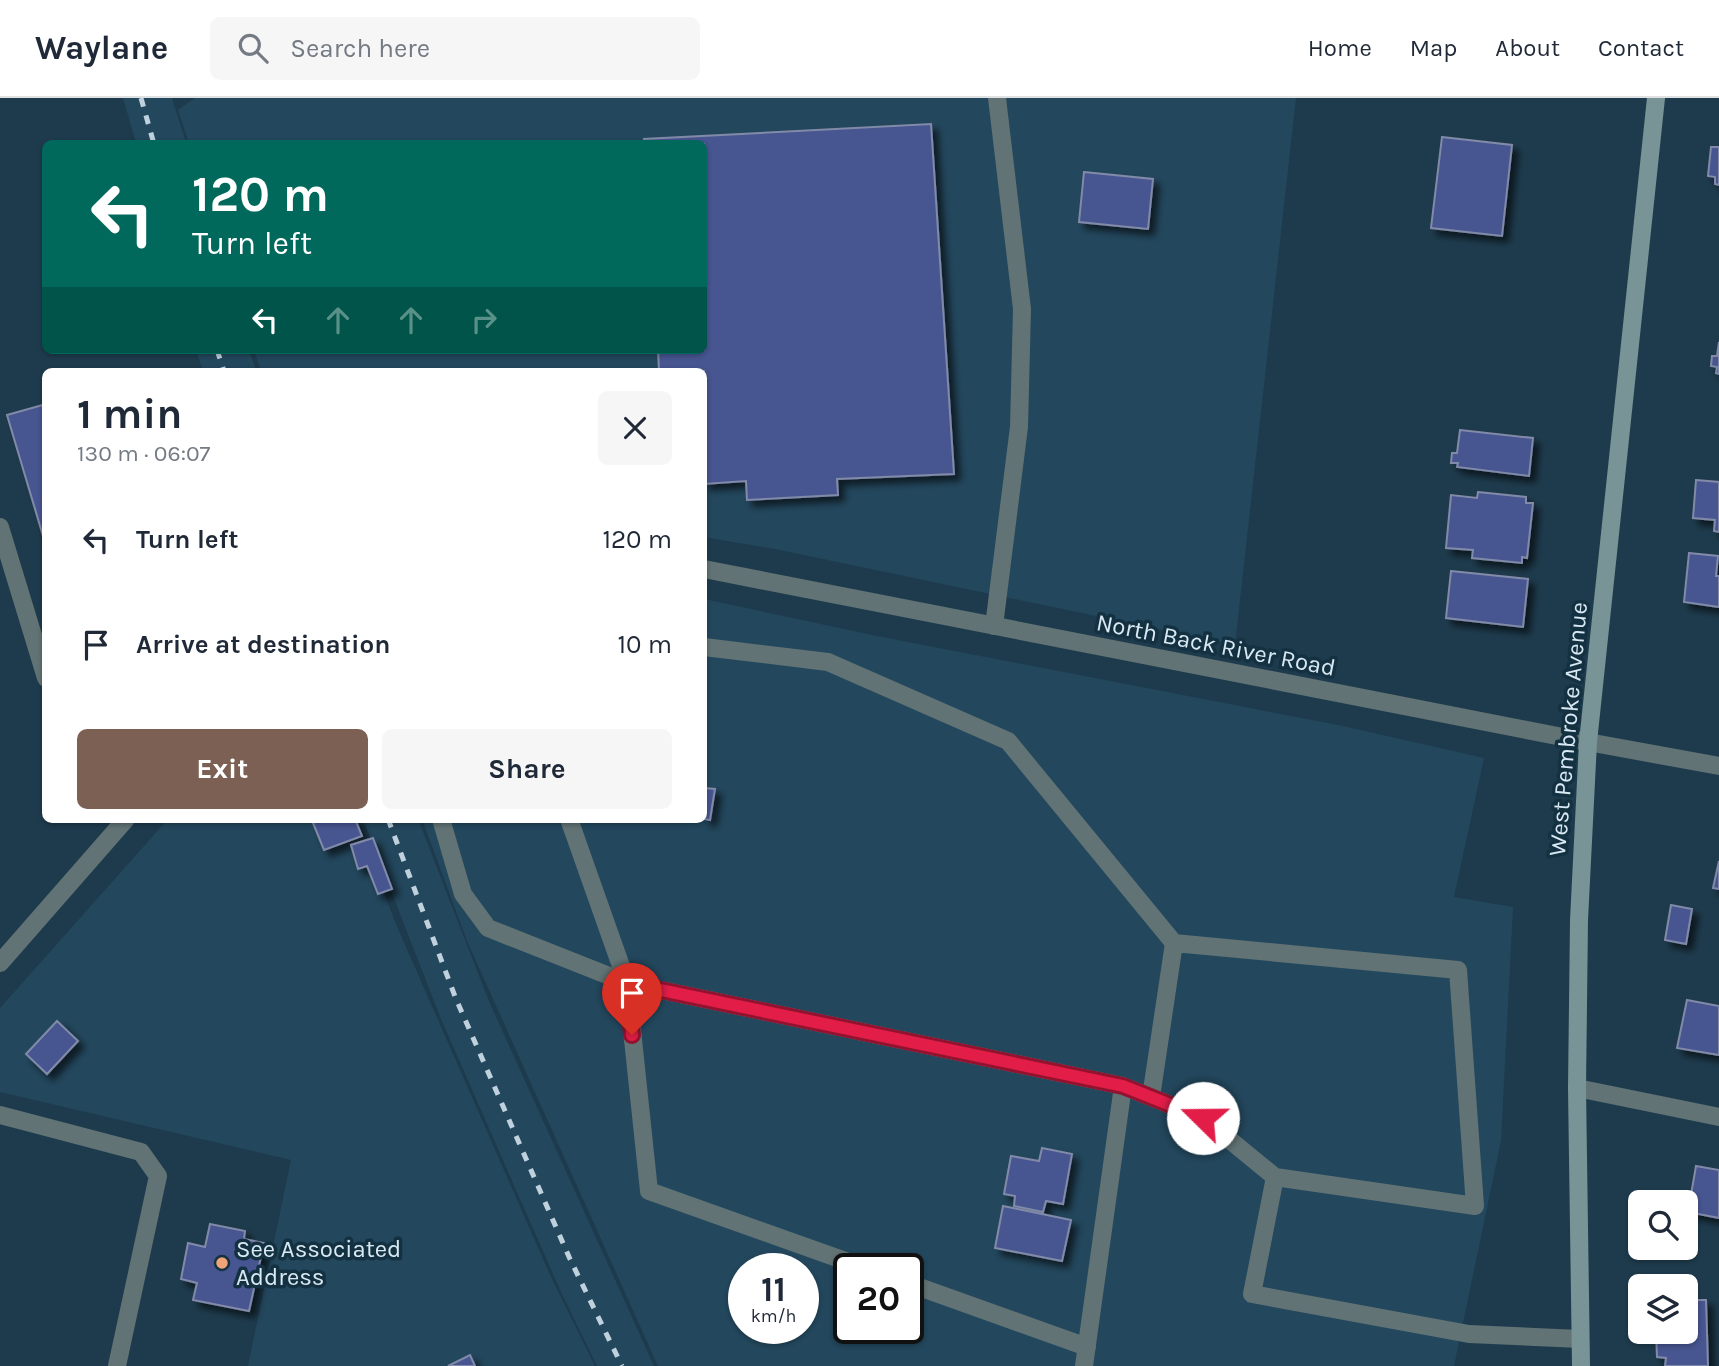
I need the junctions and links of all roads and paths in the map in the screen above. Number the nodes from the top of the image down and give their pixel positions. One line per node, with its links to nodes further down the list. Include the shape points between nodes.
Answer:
1 (998, 98): 5 (street, via 1022,309 1019,427)
2 (1656, 98): 8 (main road, West Pembroke Avenue)
3 (0, 527): 7 (street)
4 (707, 570): 5 (street, North Back River Road)
5 (994, 626): 8 (street, North Back River Road)
6 (707, 647): 13 (street, via 828,662 1008,741)
7 (42, 665)
8 (1588, 742): 9 (street, North Back River Road); 17 (main road, West Pembroke Avenue)
9 (1719, 766)
10 (119, 823): 14 (street)
11 (442, 823): 15 (street, via 463,894 488,929)
12 (570, 823): 15 (street)
13 (1174, 943): 18 (street); 21 (street, via 1458,970 1475,1206)
14 (0, 963)
15 (627, 983): 16 (street); 22 (street, via 649,1191)
16 (1123, 1086): 18 (street); 25 (street)
17 (1577, 1088): 20 (street); 24 (main road, West Pembroke Avenue)
18 (1150, 1097): 21 (street, via 1203,1118)
19 (0, 1115): 26 (street, via 141,1152 158,1176)
20 (1719, 1116)
21 (1275, 1177): 24 (street, via 1252,1294 1469,1334)
22 (833, 1257)
23 (924, 1289): 25 (street)
24 (1580, 1339): 28 (main road, West Pembroke Avenue)
25 (1087, 1347): 27 (street)
26 (117, 1366)
27 (1084, 1366)
28 (1581, 1366)

